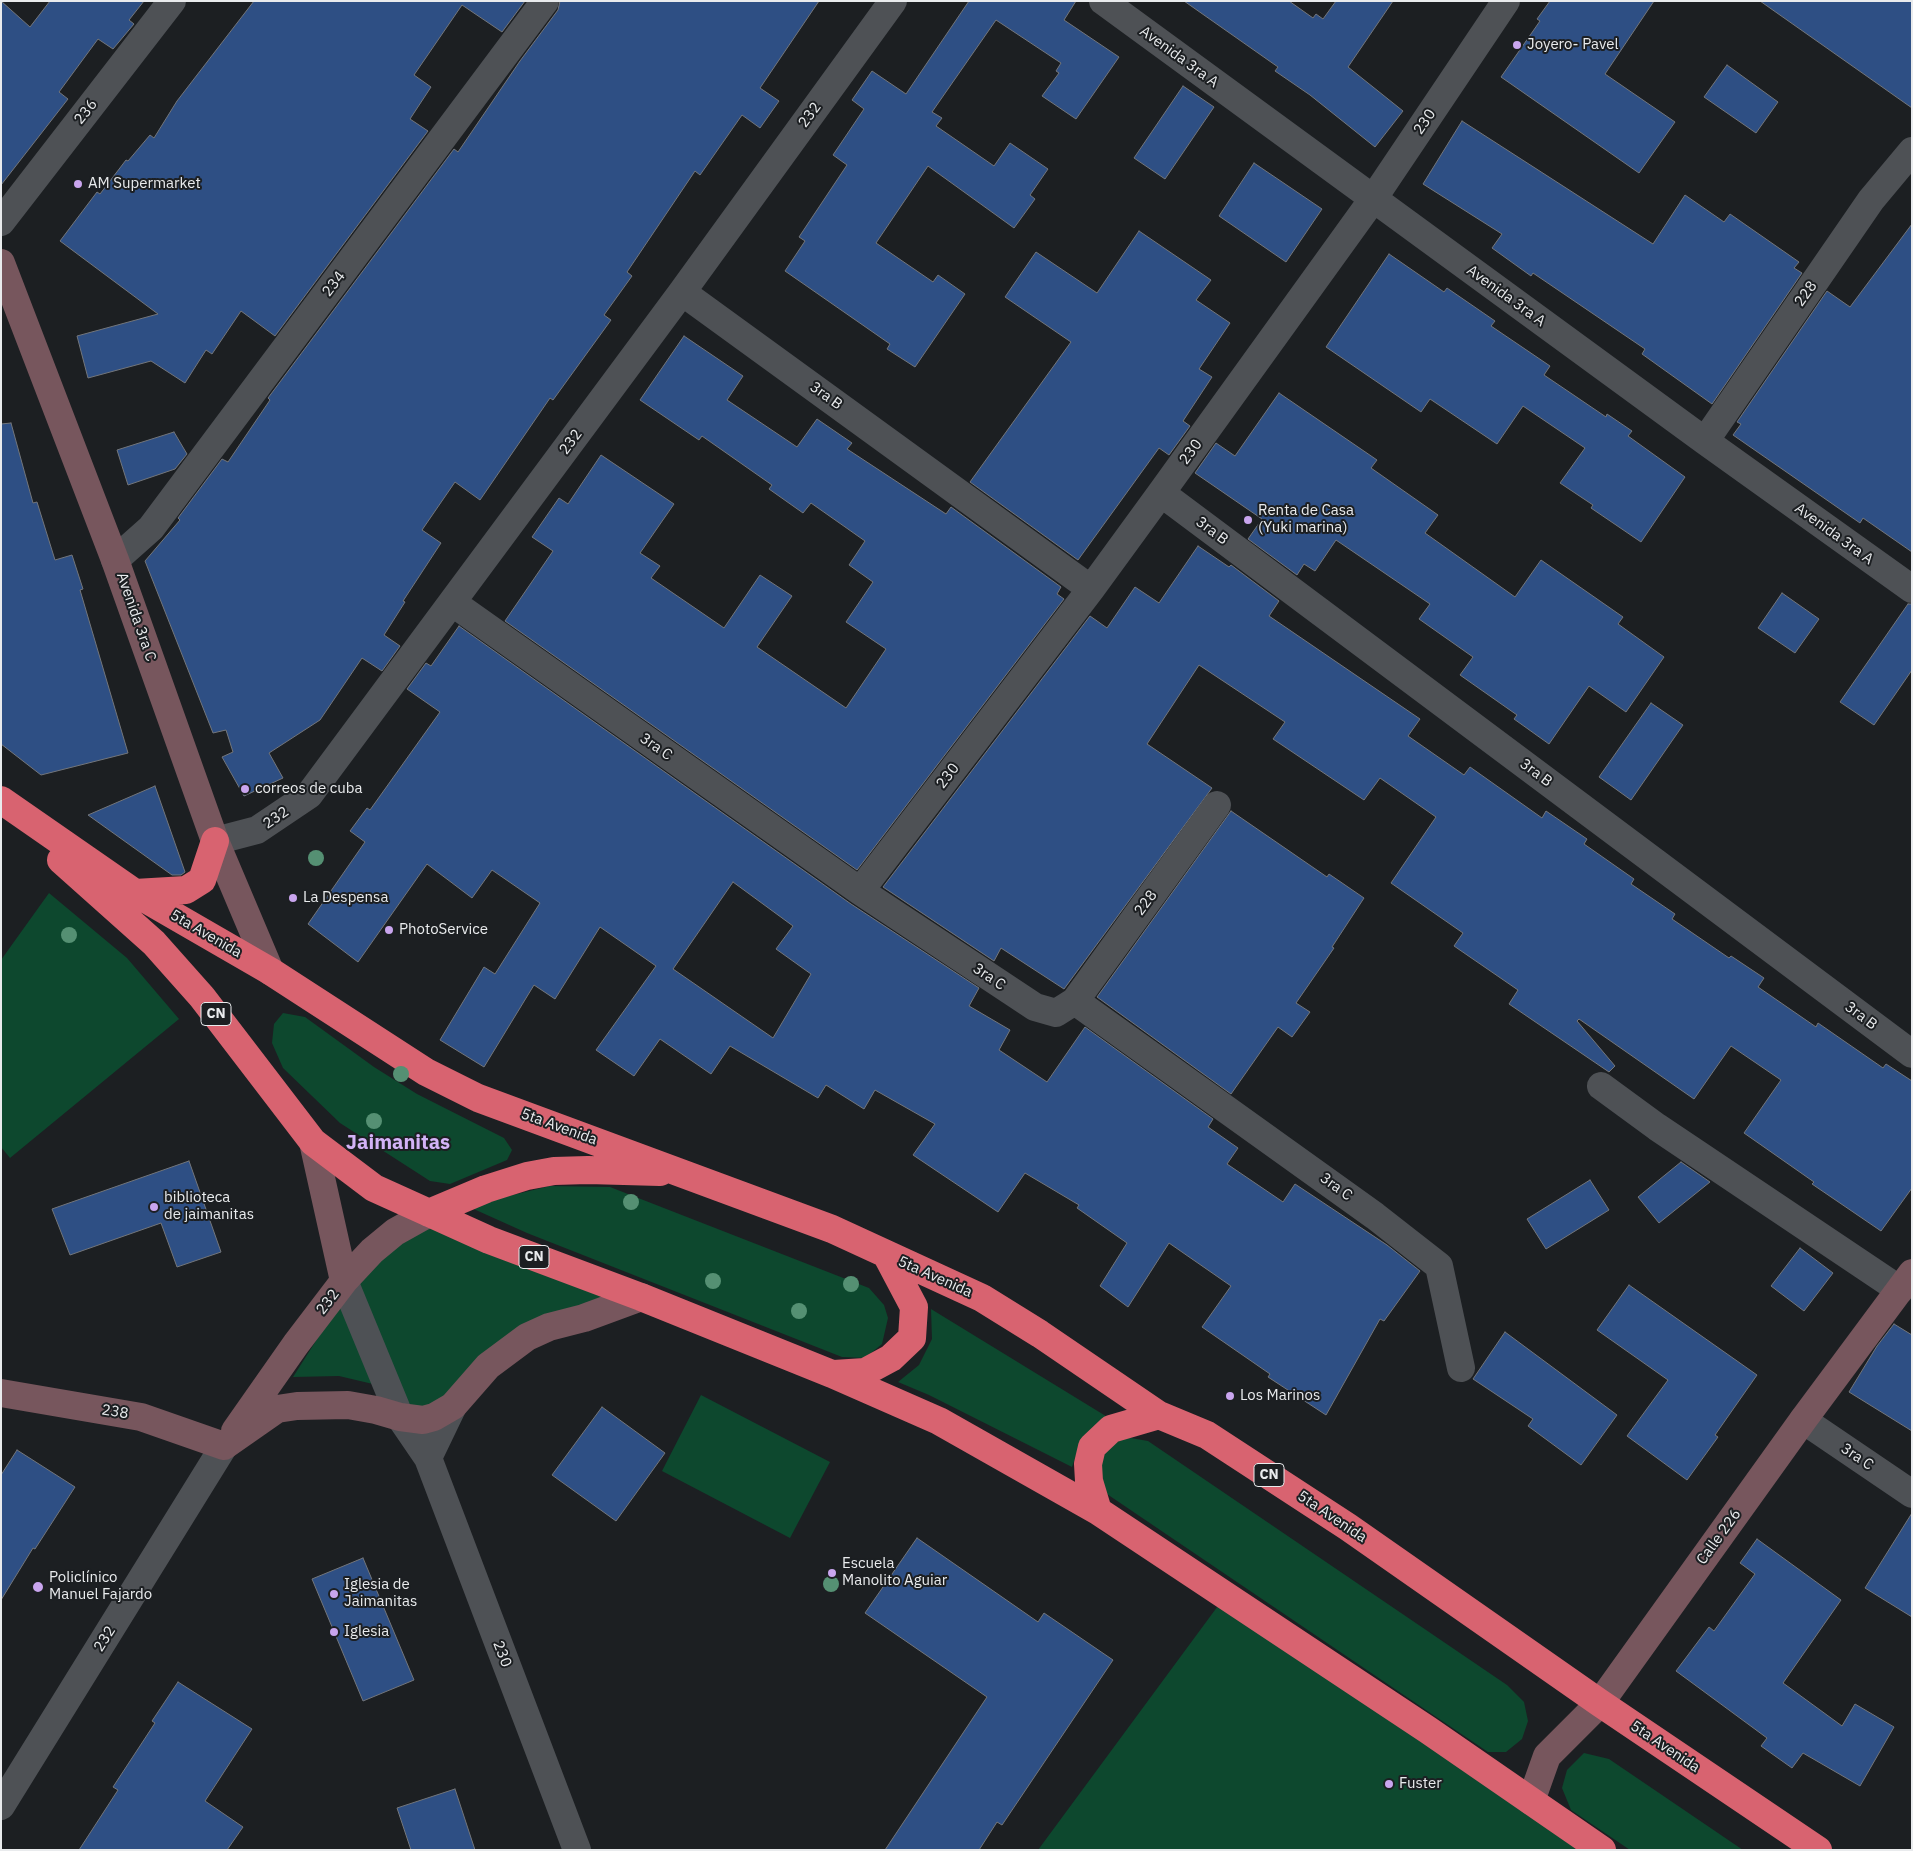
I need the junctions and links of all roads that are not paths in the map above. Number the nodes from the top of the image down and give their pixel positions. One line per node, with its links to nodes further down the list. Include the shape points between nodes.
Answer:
1 (172, 1): 8 (street, 236)
2 (545, 1): 13 (street, 234, via 151,528)
3 (892, 1): 10 (street, 232)
4 (1103, 1): 7 (street, Avenida 3ra A)
5 (1506, 1): 7 (street, 230)
6 (1912, 151): 11 (street, 228, via 1871,200)
7 (1373, 199): 11 (street, Avenida 3ra A); 12 (street, 230)
8 (1, 222)
9 (1, 263): 13 (street, Avenida 3ra C)
10 (682, 292): 14 (street, 3ra B); 16 (street, 232)
11 (1705, 441): 15 (street, Avenida 3ra A)
12 (1161, 493): 14 (street, 230); 25 (street, 3ra B)
13 (115, 560): 20 (street, Avenida 3ra C)
14 (1091, 589): 21 (street, 230)
15 (1912, 589)
16 (453, 603): 20 (street, 232, via 309,795 257,830); 21 (street, 3ra C)
17 (1, 800): 22 (highway, 5ta Avenida / CN)
18 (1217, 805): 24 (street, 228)
19 (1, 808): 27 (highway, CN, via 154,943 202,997)
20 (215, 841): 22 (highway, via 202,880 186,890); 23 (street, Avenida 3ra C)
21 (860, 891): 24 (street, 3ra C, via 1035,1007 1056,1013)
22 (135, 893): 23 (highway, 5ta Avenida / CN)
23 (270, 971): 28 (highway, 5ta Avenida / CN, via 426,1072 478,1098)
24 (1075, 1001): 34 (street, 3ra C, via 1375,1216 1439,1266)
25 (1912, 1054)
26 (1601, 1086): 32 (street, via 1657,1127)
27 (313, 1142): 29 (highway, CN, via 374,1188); 31 (street, 232)
28 (682, 1172): 29 (highway, via 554,1171 486,1189); 30 (highway, 5ta Avenida / CN, via 832,1228)
29 (429, 1213): 31 (street, 232, via 395,1232); 33 (highway, CN, via 489,1240)
30 (886, 1254): 35 (highway, via 914,1307 912,1338 891,1358 865,1372); 38 (highway, 5ta Avenida / CN, via 982,1298)
31 (344, 1280): 39 (street, 230); 41 (street, 232)
32 (1906, 1281): 40 (street, Calle 226)
33 (641, 1297): 35 (highway, CN); 37 (street, via 527,1337 488,1366)
34 (1461, 1368)
35 (832, 1374): 44 (highway, CN, via 939,1421)
36 (1, 1394): 41 (street, 238, via 141,1417)
37 (453, 1406): 39 (street, via 434,1418 423,1420); 42 (street)
38 (1159, 1414): 44 (highway, via 1111,1429 1092,1447 1089,1481); 45 (highway, 5ta Avenida / CN, via 1207,1435 1340,1522)
39 (400, 1416): 41 (street, 232, via 348,1405 297,1406 277,1410); 42 (street, 230)
40 (1803, 1420): 43 (street, 3ra C); 45 (street, Calle 226)
41 (224, 1446): 47 (street, 232)
42 (428, 1458): 48 (street, 230)
43 (1912, 1494)
44 (1098, 1511): 46 (highway, CN)
45 (1600, 1703): 46 (street, Calle 226, via 1547,1756); 50 (highway, 5ta Avenida / CN)
46 (1531, 1801): 49 (highway, CN)
47 (1, 1806)
48 (577, 1850)
49 (1602, 1850)
50 (1818, 1850)

